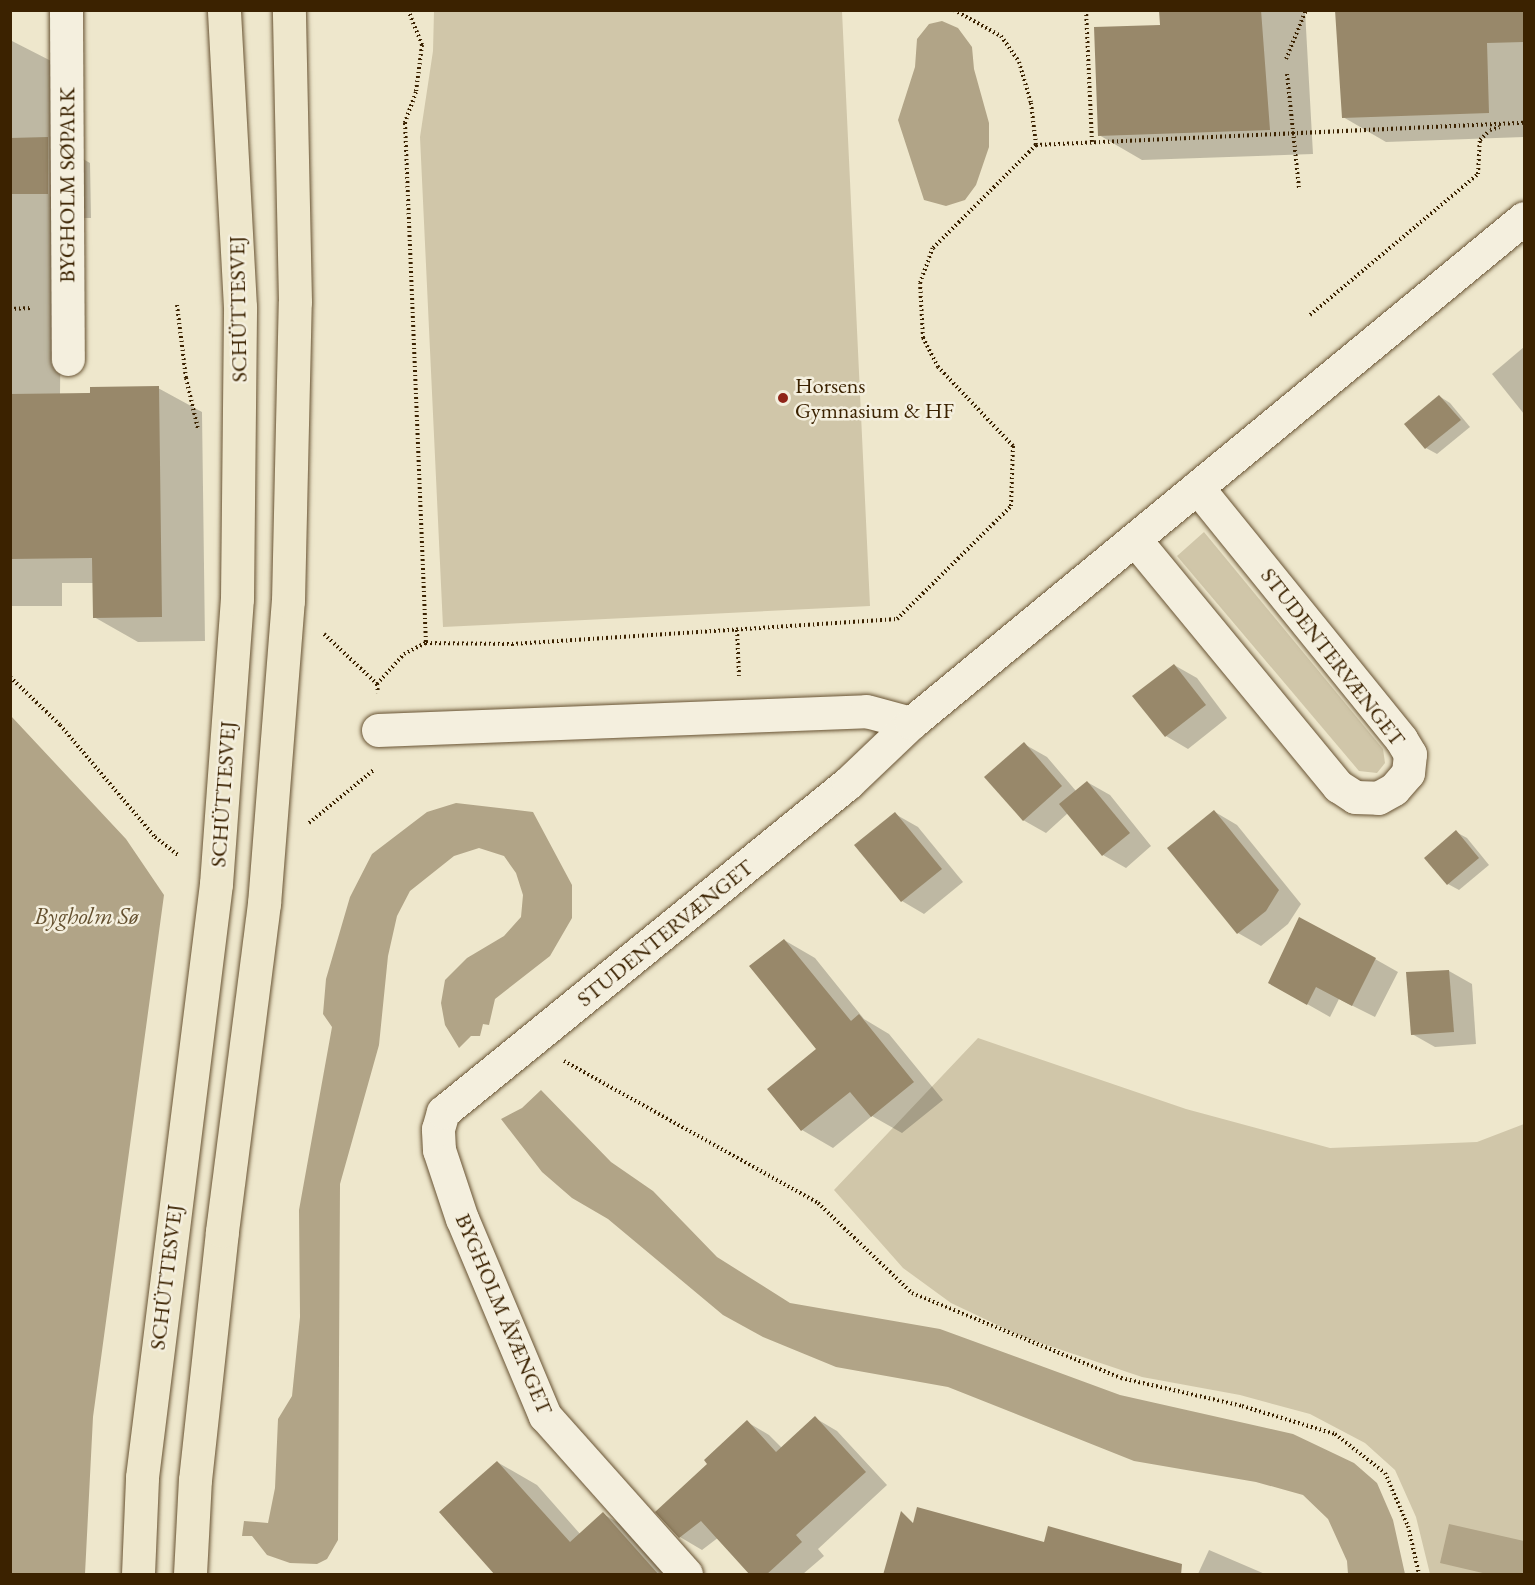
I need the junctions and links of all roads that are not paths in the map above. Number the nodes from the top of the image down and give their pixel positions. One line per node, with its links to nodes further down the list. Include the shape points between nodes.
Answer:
1 (66, 10): 5 (street, BYGHOLM SØPARK)
2 (224, 10): 11 (main road, SCHÜTTESVEJ, via 240,307 237,598 216,884 142,1477)
3 (289, 10): 12 (main road, via 295,302 288,601 268,857 195,1480)
4 (1524, 218): 6 (street, STUDENTERVÆNGET)
5 (68, 359)
6 (1197, 487): 7 (street, STUDENTERVÆNGET); 7 (street, STUDENTERVÆNGET, via 1401,740 1410,754 1408,773 1394,789 1378,798 1356,797 1338,786)
7 (1136, 541): 8 (street, STUDENTERVÆNGET)
8 (911, 723): 9 (street, via 866,711 740,690); 10 (street, STUDENTERVÆNGET, via 848,783 443,1112 438,1129)
9 (378, 730)
10 (439, 1150): 13 (street, BYGHOLM ÅVÆNGET, via 462,1219 545,1416)
11 (138, 1575)
12 (190, 1575)
13 (686, 1575)

